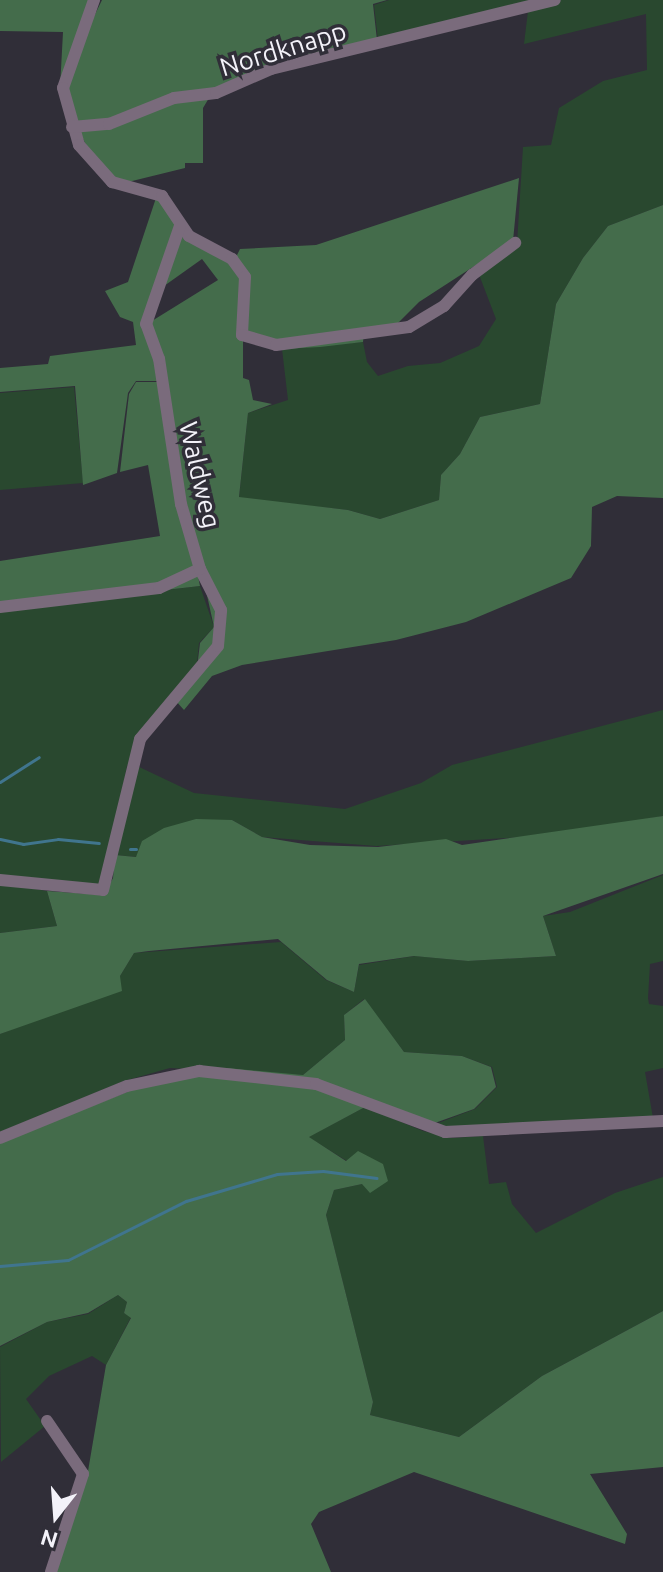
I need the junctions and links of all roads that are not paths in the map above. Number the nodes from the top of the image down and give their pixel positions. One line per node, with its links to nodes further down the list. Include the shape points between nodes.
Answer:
1 (94, 0): 3 (street, via 63,88)
2 (555, 0): 3 (street, Nordknapp, via 271,69 216,93 174,98 109,124)
3 (72, 127): 4 (street, via 93,166 112,182 162,196)
4 (180, 226): 5 (street, via 199,244 232,259 245,277 242,335 276,345 409,327 444,306 472,275); 6 (street, Waldweg, via 146,324 159,359 167,434)
5 (515, 243)
6 (200, 569): 7 (street, via 159,588); 8 (street, Waldweg, via 221,610 218,646 140,739 103,890)
7 (0, 607)
8 (0, 880)
9 (663, 1121): 10 (street, via 445,1132 316,1084 199,1071 139,1083)
10 (0, 1138)
11 (47, 1421): 12 (street, via 83,1474)
12 (51, 1572)

